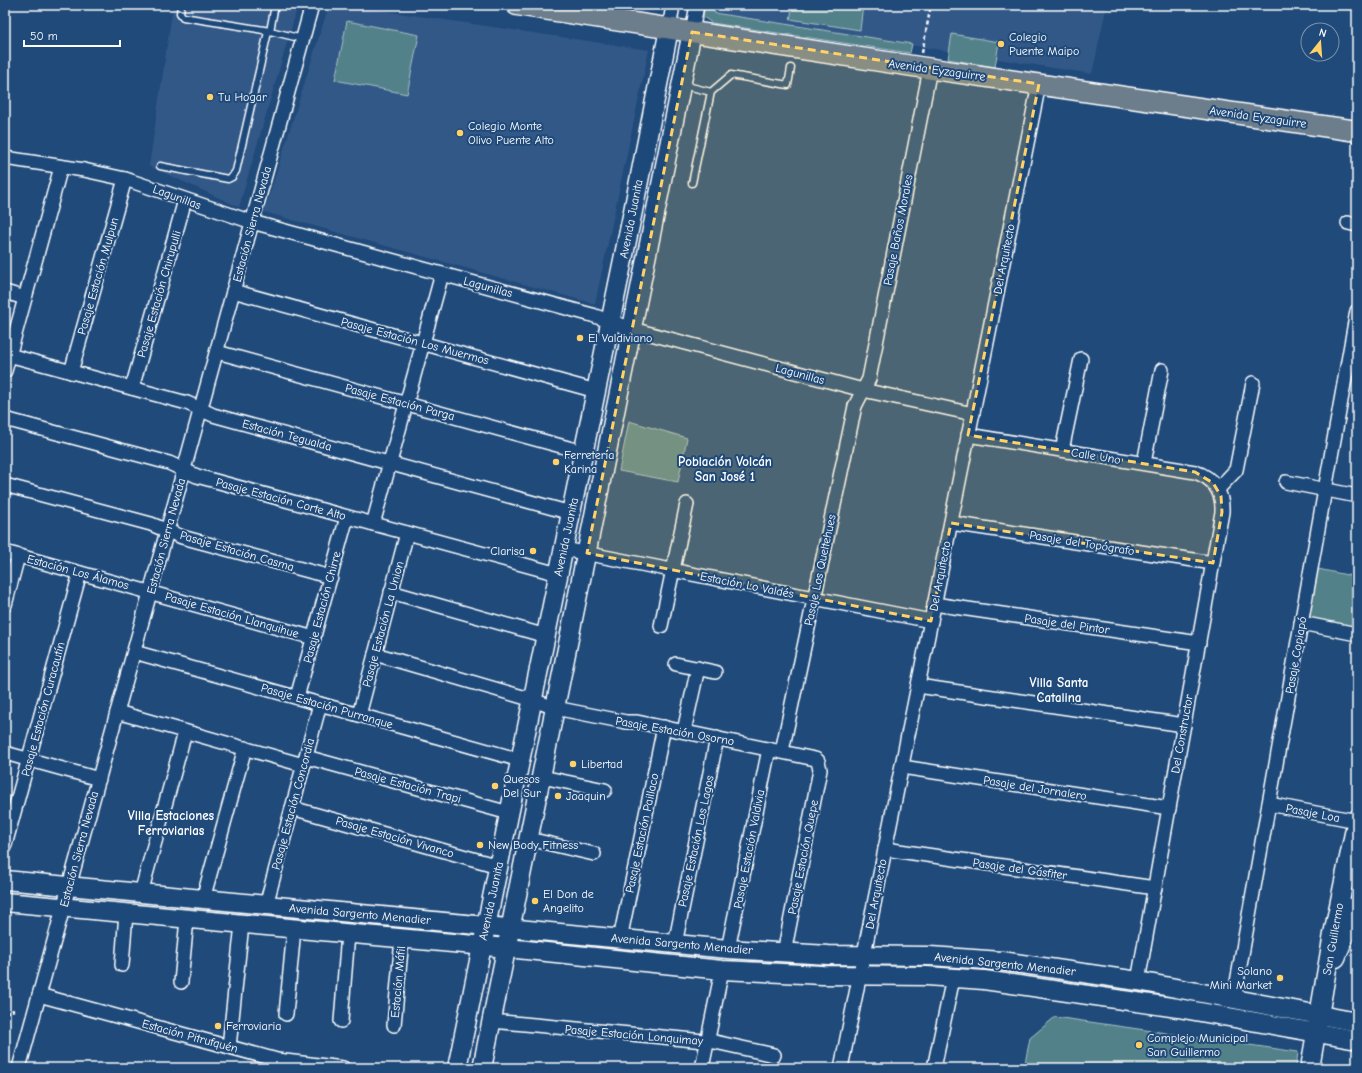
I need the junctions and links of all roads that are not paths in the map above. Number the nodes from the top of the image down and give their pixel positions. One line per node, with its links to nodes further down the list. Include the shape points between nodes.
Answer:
1 (181, 5): 8 (lane, via 180,13 183,17)
2 (275, 5): 8 (lane)
3 (312, 5): 10 (street, Estación Sierra Nevada)
4 (518, 5): 7 (main road, Avenida Eyzaguirre)
5 (673, 5): 7 (street, Avenida Juanita)
6 (697, 5): 9 (street, Avenida Juanita)
7 (669, 29): 9 (main road, Avenida Eyzaguirre); 29 (street, Avenida Juanita)
8 (269, 32): 10 (lane); 18 (lane, via 236,170 232,177 228,179)
9 (692, 32): 12 (main road, Avenida Eyzaguirre); 14 (street, Avenida Juanita)
10 (303, 39): 23 (street, Estación Sierra Nevada)
11 (791, 68): 15 (lane, via 788,85 731,75)
12 (930, 69): 13 (main road, Avenida Eyzaguirre); 41 (street, Pasaje Baños Morales, via 869,379)
13 (1040, 84): 16 (main road, Avenida Eyzaguirre); 45 (street, Del Arquitecto)
14 (681, 85): 15 (lane); 30 (street, Avenida Juanita)
15 (711, 92): 21 (lane)
16 (1357, 131)
17 (5, 158): 19 (street, Lagunillas)
18 (160, 166)
19 (61, 167): 20 (street, Lagunillas); 27 (street)
20 (125, 180): 22 (street, Lagunillas); 38 (street, Pasaje Estación Mulpun)
21 (692, 183)
22 (185, 200): 23 (street, Lagunillas); 40 (street, Pasaje Estación Chirupulli)
23 (252, 222): 24 (street, Lagunillas); 25 (street, Estación Sierra Nevada)
24 (442, 274): 29 (street, Lagunillas); 32 (street)
25 (233, 291): 32 (street, Pasaje Estación Los Muermos); 33 (street, Estación Sierra Nevada)
26 (5, 292): 27 (street)
27 (25, 298): 34 (street)
28 (1357, 311): 31 (street, Pasaje Copiapó)
29 (610, 321): 30 (street, Lagunillas); 42 (street, Avenida Juanita)
30 (632, 329): 41 (street, Lagunillas); 67 (street, Avenida Juanita)
31 (1354, 342): 56 (street, Pasaje Copiapó)
32 (423, 343): 42 (street, Pasaje Estación Los Muermos); 43 (street)
33 (216, 352): 43 (street, Pasaje Estación Parga); 44 (street, Estación Sierra Nevada)
34 (7, 354): 37 (street); 38 (street, Estación Tegualda)
35 (1081, 360): 48 (street)
36 (1162, 370): 51 (street)
37 (5, 371)
38 (71, 372): 40 (street, Estación Tegualda)
39 (1253, 383): 55 (street, via 1236,470)
40 (132, 388): 44 (street, Estación Tegualda, via 187,403)
41 (863, 390): 45 (street, Lagunillas); 76 (street, Pasaje Los Queltehues, via 855,406)
42 (596, 391): 49 (street, Avenida Juanita)
43 (406, 404): 49 (street, Pasaje Estación Parga); 50 (street)
44 (201, 410): 50 (street, Estación Tegualda); 52 (street, Estación Sierra Nevada)
45 (973, 414): 47 (street, Del Arquitecto)
46 (5, 419): 52 (street, Pasaje Estación Corte Alto, via 169,463)
47 (968, 435): 48 (street, Calle Uno); 61 (street, Del Arquitecto)
48 (1062, 450): 51 (street, Calle Uno)
49 (583, 452): 59 (street, Avenida Juanita)
50 (390, 463): 59 (street, Estación Tegualda); 62 (street)
51 (1144, 463): 55 (street, Calle Uno, via 1195,472 1208,478)
52 (184, 470): 60 (street, Pasaje Estación Corte Alto, via 197,476); 63 (street, Estación Sierra Nevada)
53 (1286, 482): 56 (street)
54 (5, 485): 63 (street, Pasaje Estación Casma, via 151,524)
55 (1218, 489): 69 (street, Del Constructor, via 1222,512)
56 (1325, 489): 57 (street); 80 (street, Pasaje Copiapó)
57 (1357, 496)
58 (687, 504): 70 (street)
59 (571, 513): 65 (street, Avenida Juanita)
60 (347, 517): 62 (street, Pasaje Estación Corte Alto); 73 (street, Pasaje Estación Chirre)
61 (951, 523): 69 (street, Pasaje del Topógrafo); 77 (street, Del Arquitecto)
62 (373, 524): 64 (street, Pasaje Estación Corte Alto)
63 (167, 531): 73 (street, Pasaje Estación Casma); 74 (street, Estación Sierra Nevada)
64 (407, 533): 72 (street, Pasaje Estación Corte Alto); 75 (street, Pasaje Estación La Union)
65 (564, 549): 67 (street, Estación Lo Valdés); 72 (street, Avenida Juanita)
66 (5, 552): 68 (street, Estación Los Álamos)
67 (587, 553): 70 (street, Estación Lo Valdés); 95 (street, Avenida Juanita)
68 (18, 556): 71 (street, Estación Los Álamos); 78 (street)
69 (1213, 563): 85 (street, Del Constructor)
70 (673, 570): 76 (street, Estación Lo Valdés); 81 (street)
71 (80, 573): 74 (street, Estación Los Álamos); 107 (street, Pasaje Estación Curacautín)
72 (558, 574): 83 (street, Avenida Juanita)
73 (331, 577): 84 (street, Pasaje Estación Chirre)
74 (150, 592): 84 (street, Pasaje Estación Llanquihue); 86 (street, Estación Sierra Nevada)
75 (391, 592): 83 (street); 87 (street, Pasaje Estación La Union)
76 (814, 598): 79 (street, Estación Lo Valdés); 105 (street, Pasaje Los Queltehues)
77 (934, 604): 79 (street, Del Arquitecto); 85 (street, Pasaje del Pintor)
78 (5, 605)
79 (931, 621): 91 (street, Del Arquitecto)
80 (1301, 623): 82 (street); 115 (street, Pasaje Copiapó)
81 (661, 626)
82 (1357, 634)
83 (546, 636): 93 (street, Avenida Juanita)
84 (314, 638): 92 (street, Pasaje Estación Chirre)
85 (1199, 643): 98 (street, Del Constructor)
86 (134, 652): 92 (street, Pasaje Estación Purranque); 96 (street, Estación Sierra Nevada)
87 (375, 654): 93 (street); 97 (street, Pasaje Estación La Union)
88 (676, 664): 89 (street)
89 (698, 668): 90 (street); 100 (street)
90 (715, 672)
91 (918, 686): 98 (street); 111 (street, Del Arquitecto)
92 (297, 697): 94 (street, Pasaje Estación Purranque)
93 (533, 700): 95 (street, Pasaje Estación Osorno); 108 (street, Avenida Juanita)
94 (320, 704): 97 (street, Pasaje Estación Purranque); 109 (street, Pasaje Estación Concordia)
95 (556, 708): 99 (street, Pasaje Estación Osorno); 112 (street, Avenida Juanita)
96 (117, 712): 101 (street, Pasaje Estación Trapi); 113 (street, Estación Sierra Nevada)
97 (359, 715): 108 (street, Pasaje Estación Purranque)
98 (1184, 725): 117 (street, Del Constructor)
99 (664, 727): 100 (street, Pasaje Estación Osorno); 142 (street, Pasaje Estación Paillaco)
100 (684, 731): 102 (street, Pasaje Estación Osorno)
101 (186, 732): 103 (street, Pasaje Estación Trapi); 128 (street)
102 (717, 738): 104 (street, Pasaje Estación Osorno); 143 (street, Pasaje Estación Los Lagos)
103 (245, 748): 109 (street, Pasaje Estación Trapi); 129 (street)
104 (769, 749): 105 (street, Pasaje Estación Osorno); 146 (street, Pasaje Estación Valdivia)
105 (782, 751): 110 (street, Pasaje Estación Osorno)
106 (5, 753): 107 (street)
107 (29, 760): 113 (street); 121 (street, Pasaje Estación Curacautín)
108 (520, 760): 118 (street, Avenida Juanita)
109 (305, 761): 116 (street, Pasaje Estación Concordia); 118 (street, Pasaje Estación Trapi)
110 (818, 761): 147 (street, Pasaje Estación Quepe, via 820,770)
111 (902, 767): 117 (street, Pasaje del Jornalero); 122 (street, Del Arquitecto)
112 (542, 777): 114 (street); 120 (street, Avenida Juanita)
113 (99, 779): 126 (street, Estación Sierra Nevada)
114 (605, 790)
115 (1269, 804): 119 (street, Pasaje Loa); 157 (street, Pasaje Copiapó)
116 (292, 808): 124 (street, Pasaje Estación Vivanco); 131 (street, Pasaje Estación Concordia)
117 (1169, 808): 127 (street, Del Constructor)
118 (509, 813): 124 (street, Avenida Juanita)
119 (1357, 820): 155 (street, San Guillermo)
120 (529, 839): 123 (street); 139 (street, Avenida Juanita)
121 (5, 845)
122 (885, 849): 127 (street, Pasaje del Gásfiter); 148 (street, Del Arquitecto)
123 (594, 854)
124 (498, 866): 137 (street, Avenida Juanita)
125 (5, 880): 126 (street, Avenida Sargento Menadier)
126 (69, 887): 128 (street, Avenida Sargento Menadier); 133 (street, Estación Sierra Nevada)
127 (1155, 888): 153 (street, Del Constructor)
128 (141, 893): 129 (street, Avenida Sargento Menadier)
129 (203, 899): 131 (street, Avenida Sargento Menadier)
130 (5, 902): 133 (street, Avenida Sargento Menadier)
131 (266, 905): 137 (street, Avenida Sargento Menadier)
132 (1357, 905): 155 (street, San Guillermo)
133 (64, 907): 134 (street, Avenida Sargento Menadier); 156 (street, Estación Sierra Nevada)
134 (126, 913): 135 (street, Avenida Sargento Menadier); 149 (street)
135 (187, 919): 136 (street, Avenida Sargento Menadier); 154 (street)
136 (242, 924): 138 (street, Avenida Sargento Menadier); 167 (street)
137 (485, 925): 139 (street, Avenida Sargento Menadier); 144 (street, Avenida Juanita)
138 (294, 929): 140 (street, Avenida Sargento Menadier); 158 (street)
139 (511, 929): 142 (street, Avenida Sargento Menadier); 145 (street, Avenida Juanita)
140 (348, 934): 141 (street, Avenida Sargento Menadier); 160 (street)
141 (402, 938): 144 (street, Avenida Sargento Menadier); 163 (street, Estación Máfil)
142 (620, 939): 143 (street, Avenida Sargento Menadier)
143 (675, 944): 146 (street, Avenida Sargento Menadier)
144 (481, 946): 145 (street, Avenida Sargento Menadier); 171 (street, Avenida Juanita)
145 (507, 948): 150 (street, Avenida Sargento Menadier); 161 (street, Avenida Juanita)
146 (728, 949): 147 (street, Avenida Sargento Menadier)
147 (784, 953): 148 (street, Avenida Sargento Menadier)
148 (864, 955): 151 (street, Del Arquitecto); 153 (street, Avenida Sargento Menadier, via 976,958)
149 (122, 965)
150 (722, 970): 151 (street, Avenida Sargento Menadier); 166 (street)
151 (859, 975): 152 (street, Avenida Sargento Menadier); 174 (street, Del Arquitecto)
152 (953, 978): 164 (street, Avenida Sargento Menadier, via 1003,982 1178,1008); 175 (street)
153 (1138, 981): 157 (street, Avenida Sargento Menadier)
154 (181, 982)
155 (1324, 990): 159 (street, San Guillermo)
156 (39, 995): 167 (street, Estación Pitrufquén); 169 (street, Estación Sierra Nevada)
157 (1234, 999): 159 (street, Avenida Sargento Menadier)
158 (286, 1014)
159 (1320, 1015): 162 (street, Avenida Sargento Menadier); 164 (street, San Guillermo)
160 (341, 1021)
161 (492, 1021): 166 (street, Pasaje Estación Lonquimay); 172 (street, Avenida Juanita)
162 (1357, 1022)
163 (394, 1025)
164 (1316, 1033): 165 (street, Avenida Sargento Menadier); 176 (street, San Guillermo)
165 (1357, 1040)
166 (707, 1042): 168 (street, Pasaje Estación Lonquimay); 173 (street)
167 (229, 1047): 170 (street, Estación Pitrufquén, via 277,1060)
168 (774, 1055)
169 (19, 1068)
170 (343, 1068)
171 (456, 1068)
172 (482, 1068)
173 (702, 1068)
174 (841, 1068)
175 (934, 1068)
176 (1310, 1068)

